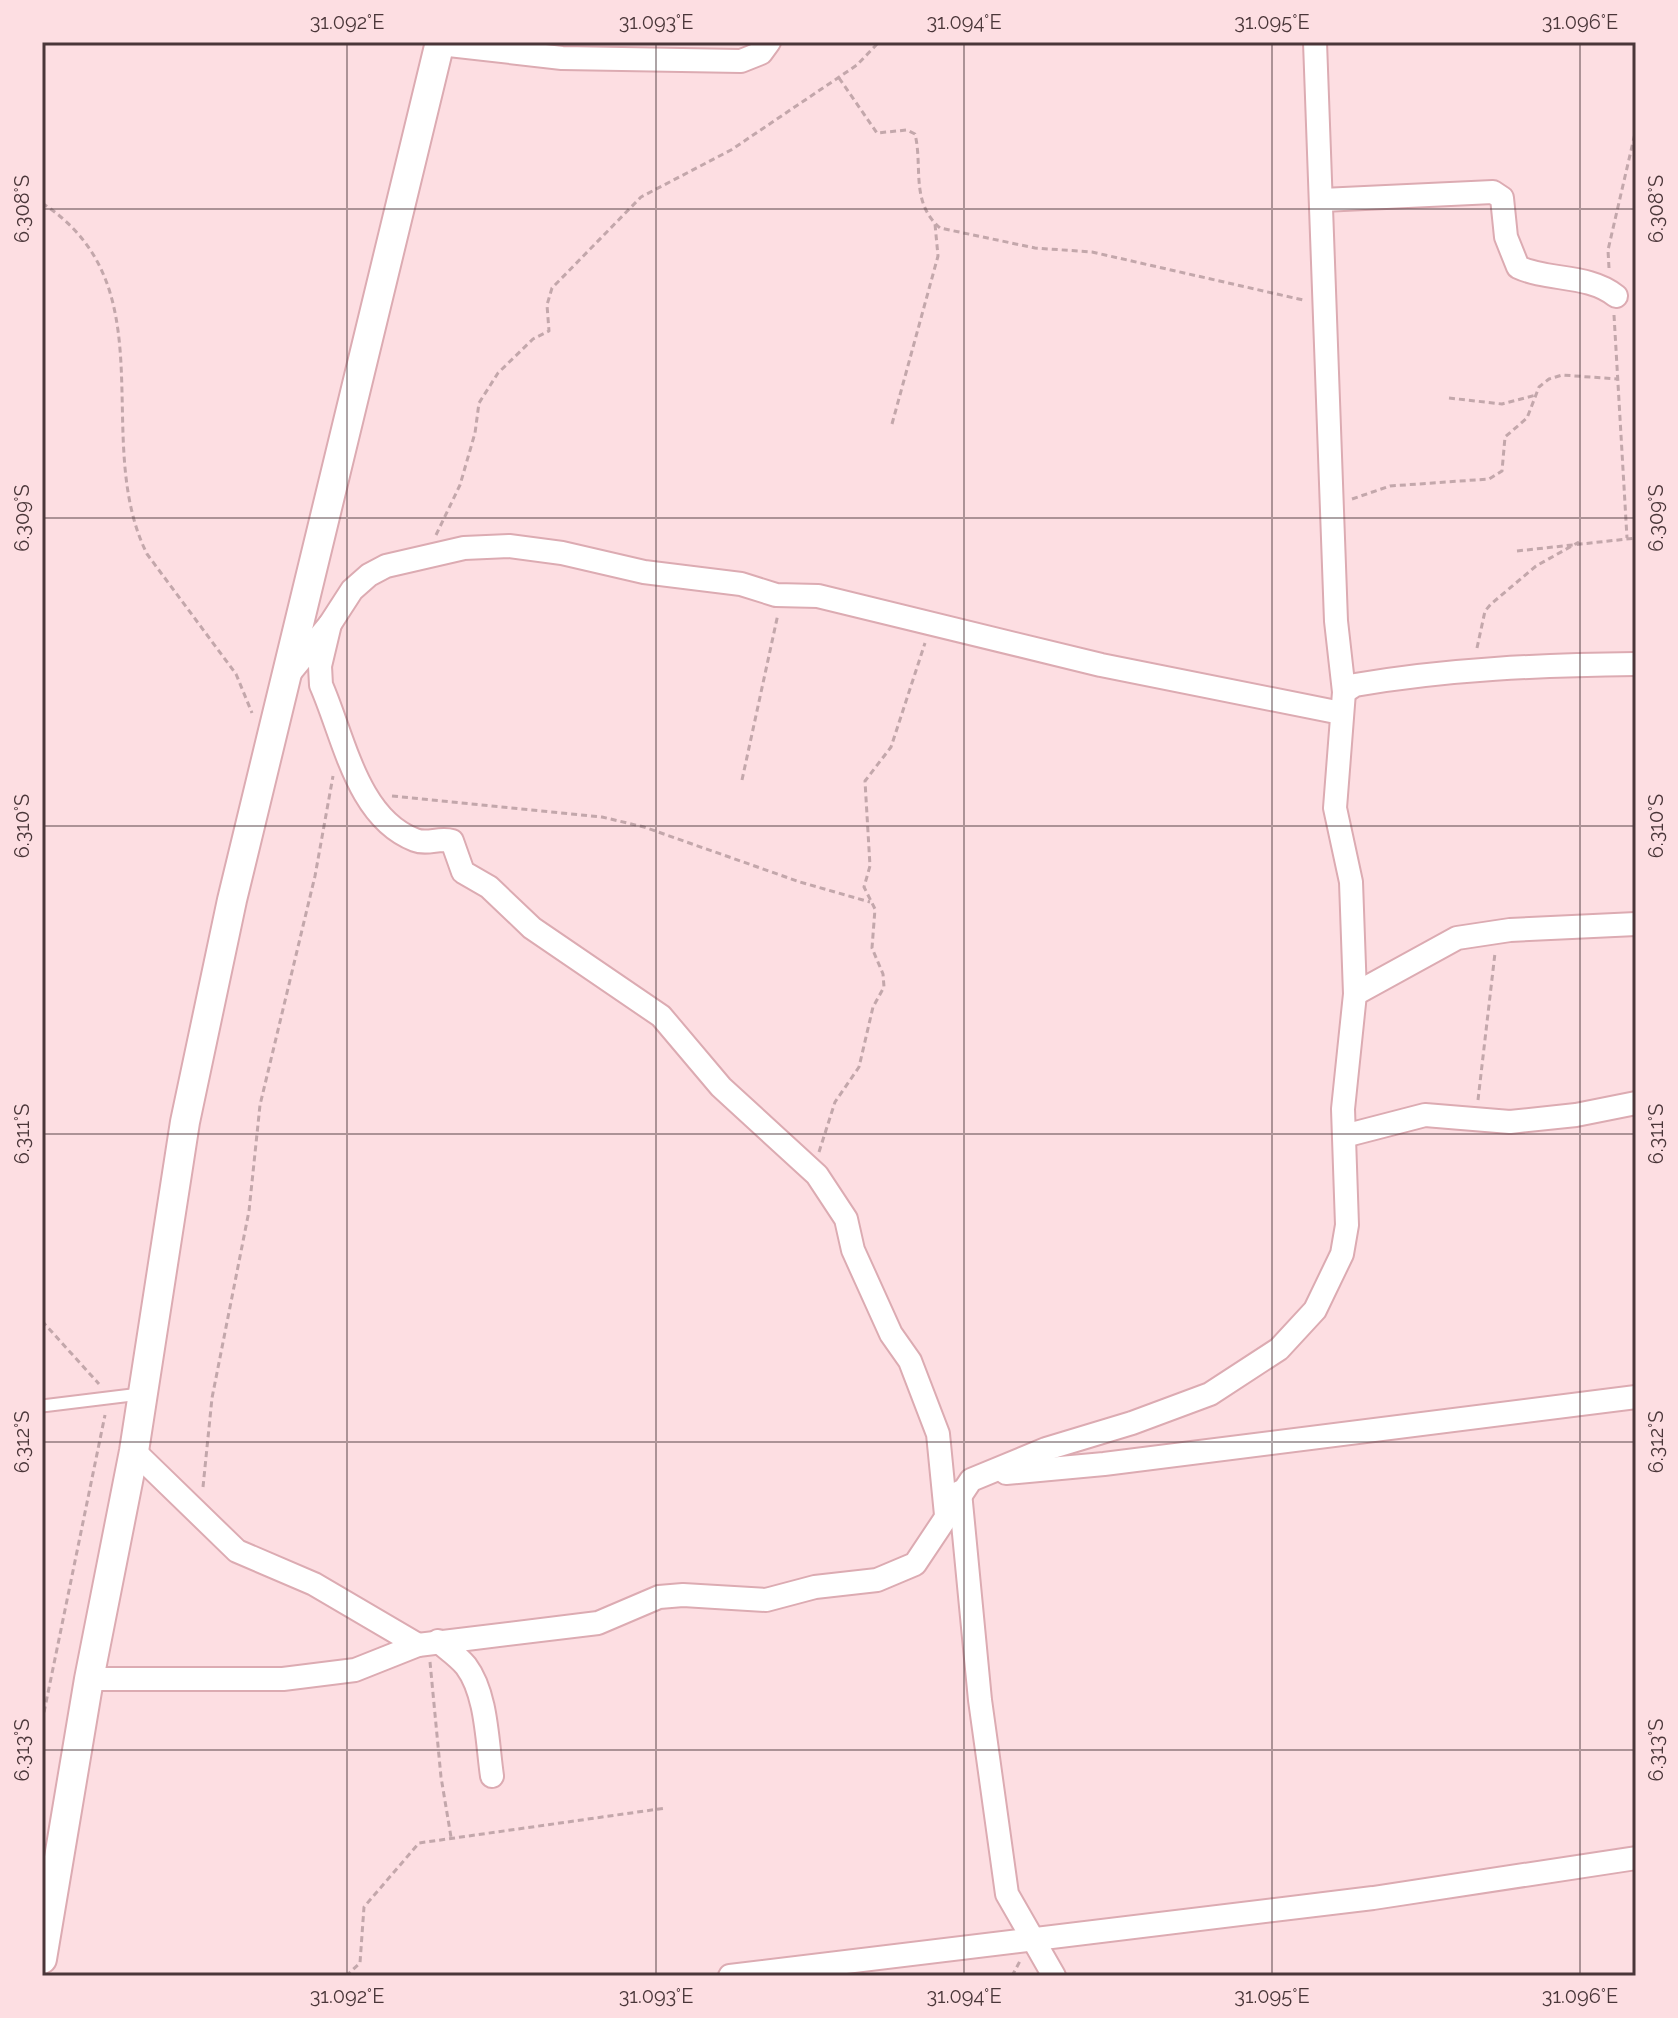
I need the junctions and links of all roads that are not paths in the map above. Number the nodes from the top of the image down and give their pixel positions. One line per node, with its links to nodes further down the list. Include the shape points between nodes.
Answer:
1 (769, 42): 3 (street, via 749,60 728,62 562,58)
2 (1315, 42): 4 (street)
3 (440, 43): 8 (street)
4 (1322, 200): 5 (street, via 1499,194 1506,211 1506,237 1518,267 1587,282); 9 (street)
5 (1616, 296)
6 (330, 624): 8 (street); 9 (street, via 352,590 386,566 464,548 509,546 783,595 818,596 1071,659); 20 (street, via 321,685 365,793 388,826 418,842 452,841 463,872 489,887 532,928 661,1016 721,1087 813,1171 846,1219 891,1334 910,1361 938,1434)
7 (1636, 664): 9 (street, via 1563,664 1394,679 1355,685)
8 (287, 676): 14 (street, via 185,1122)
9 (1342, 703): 11 (street, via 1335,808 1351,882)
10 (1636, 924): 11 (street, via 1457,938)
11 (1355, 994): 13 (street)
12 (1636, 1103): 13 (street, via 1510,1122 1425,1115)
13 (1344, 1136): 18 (street, via 1347,1225 1342,1254 1315,1310 1279,1349 1210,1394)
14 (141, 1394): 16 (lane); 17 (street)
15 (1636, 1397): 18 (street)
16 (42, 1406)
17 (134, 1451): 21 (street, via 237,1551); 22 (street)
18 (981, 1475): 19 (street)
19 (960, 1492): 20 (street); 25 (street, via 1003,1871 1007,1894)
20 (946, 1515): 21 (street, via 915,1564 877,1580 815,1587 766,1600 659,1597 598,1623)
21 (428, 1643): 22 (street, via 355,1670 283,1679); 23 (street, via 465,1664 472,1676)
22 (89, 1679): 26 (street)
23 (492, 1776)
24 (1636, 1858): 25 (street, via 1343,1902)
25 (1031, 1938): 27 (street); 29 (street)
26 (42, 1959)
27 (769, 1973): 28 (street)
28 (730, 1976)
29 (1054, 1976)

